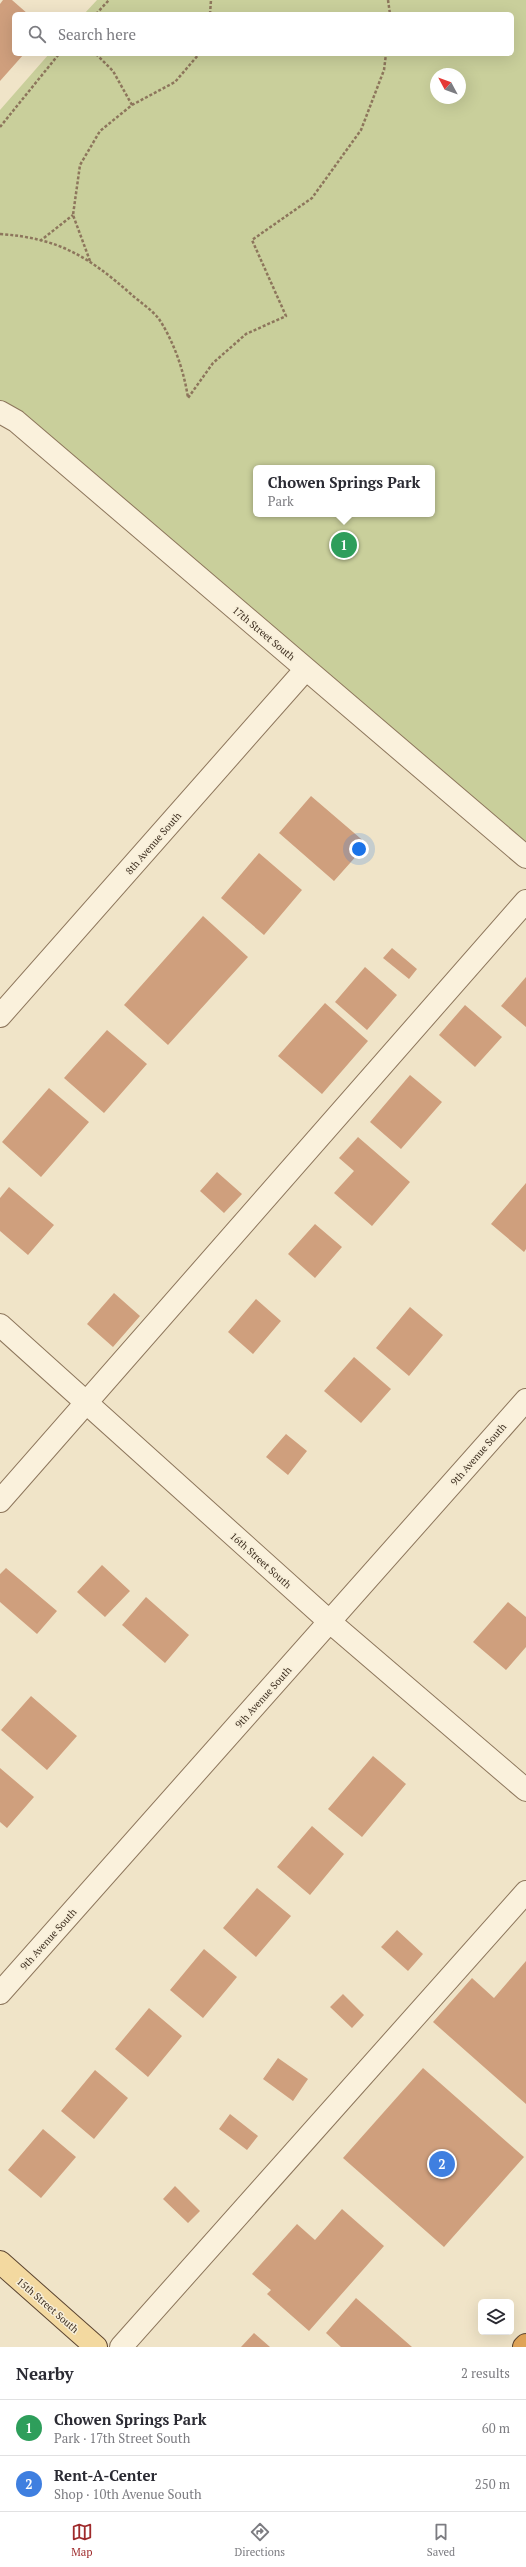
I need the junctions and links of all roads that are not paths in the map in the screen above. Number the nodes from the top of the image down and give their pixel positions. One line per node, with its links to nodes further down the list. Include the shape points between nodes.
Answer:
1 (0, 412): 2 (street, 17th Street South, via 16,421)
2 (306, 669): 3 (street, 17th Street South); 5 (street, 8th Avenue South)
3 (526, 858)
4 (526, 901): 8 (street)
5 (0, 1016)
6 (0, 1325): 8 (street, 16th Street South)
7 (526, 1400): 10 (street, 9th Avenue South)
8 (87, 1402): 9 (street); 10 (street, 16th Street South)
9 (0, 1501)
10 (330, 1622): 11 (street, 16th Street South); 13 (street, 9th Avenue South)
11 (526, 1790)
12 (526, 1892): 16 (street)
13 (0, 1993)
14 (0, 2262): 15 (main road, 15th Street South)
15 (96, 2347)
16 (121, 2347)

